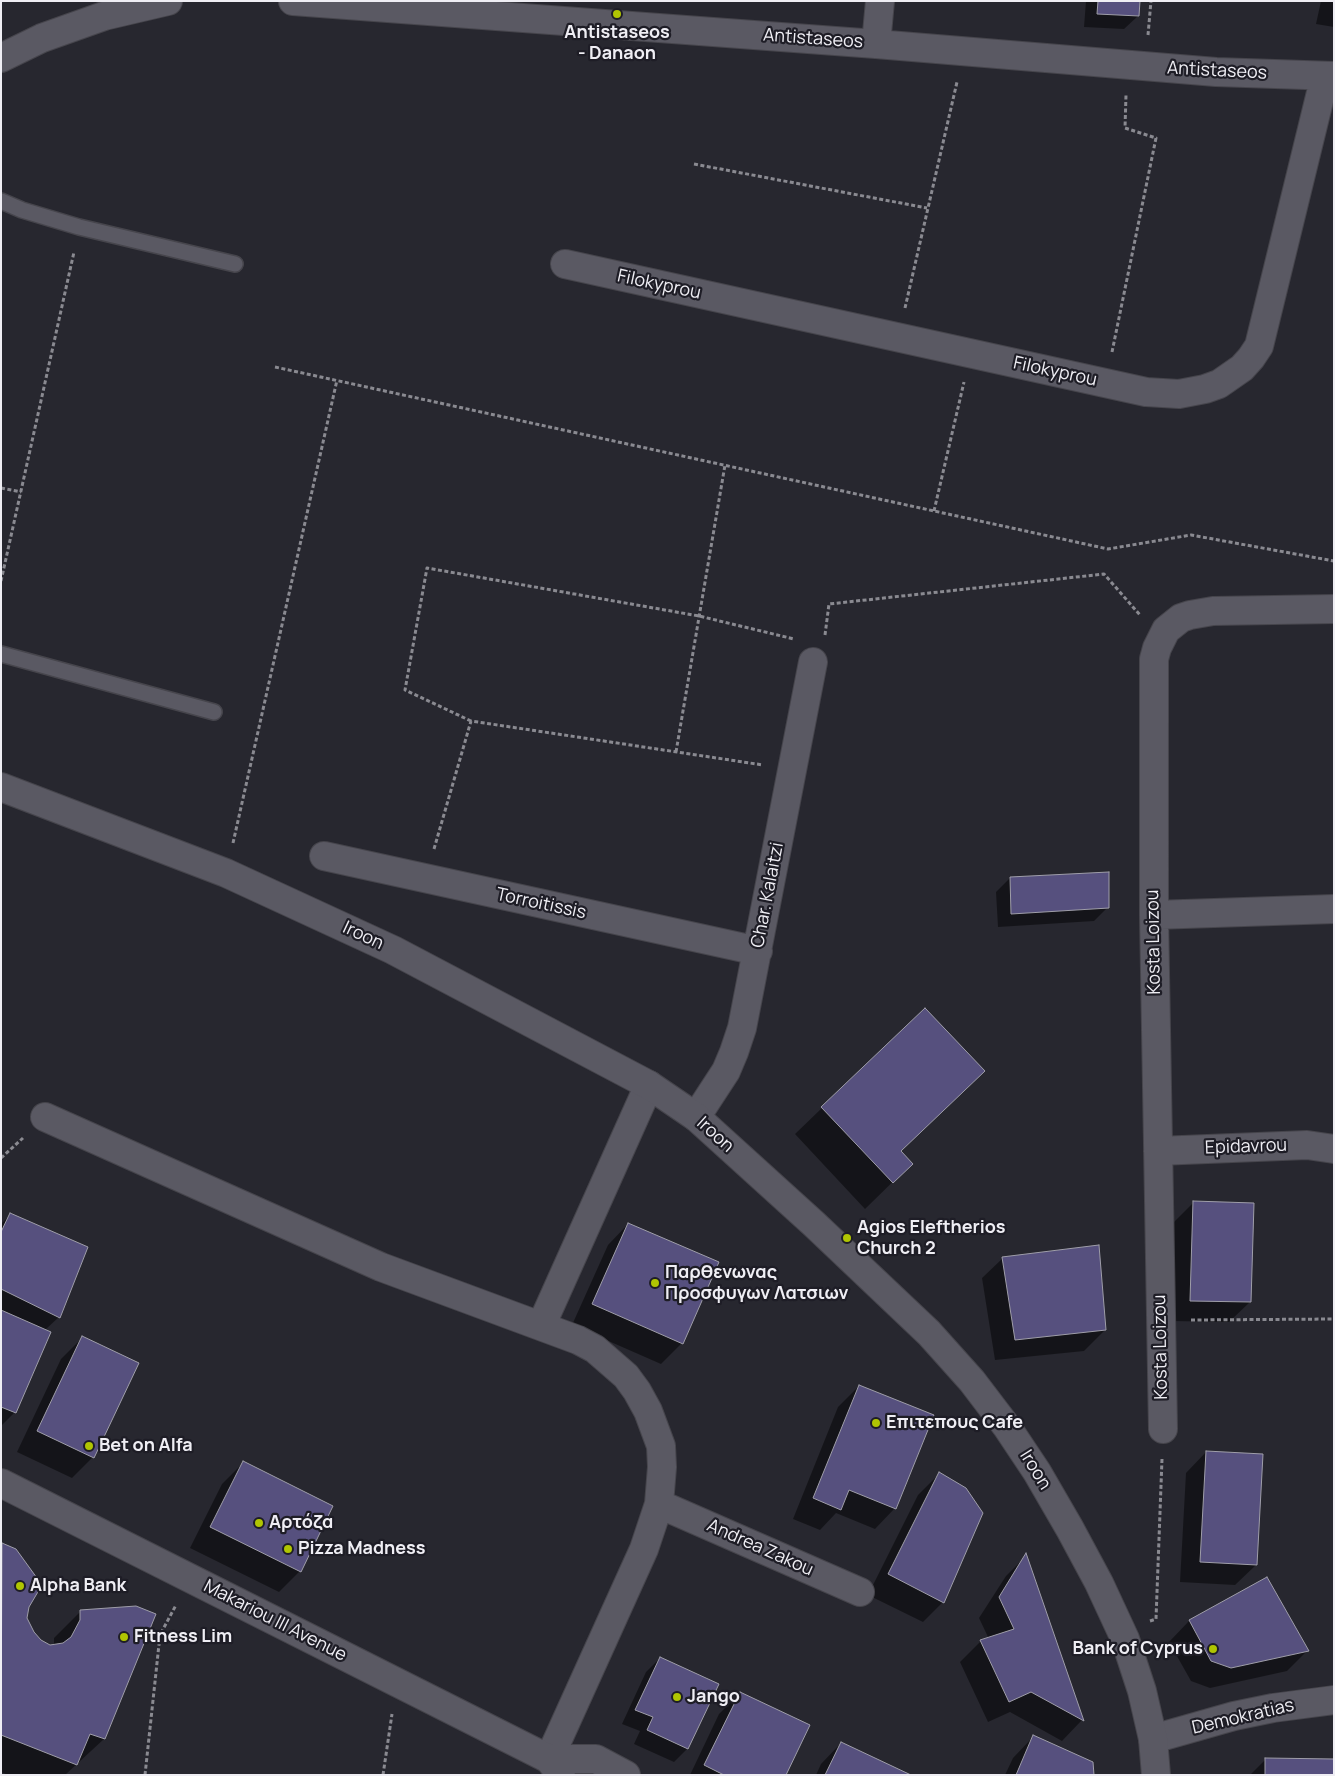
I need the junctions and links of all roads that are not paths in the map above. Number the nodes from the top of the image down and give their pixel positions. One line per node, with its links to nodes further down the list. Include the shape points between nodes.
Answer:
1 (168, 1): 5 (street, via 104,16)
2 (293, 1): 4 (street, Antistaseos)
3 (880, 1): 4 (street)
4 (876, 44): 6 (street, Antistaseos, via 1216,72)
5 (2, 56)
6 (1329, 76): 9 (street, Filokyprou, via 1259,346 1242,368 1205,389 1162,394 1105,383)
7 (1, 201): 8 (lane, via 79,227)
8 (234, 264)
9 (565, 264)
10 (1334, 610): 17 (street, Kosta Loizou, via 1213,610 1181,618 1160,639 1153,676)
11 (812, 653): 18 (street, Char. Kalaitzi)
12 (1, 654): 13 (lane)
13 (214, 712)
14 (1, 787): 19 (street, Iroon, via 226,873 394,950)
15 (324, 856): 18 (street, Torroitissis)
16 (1334, 909): 17 (street)
17 (1154, 915): 23 (street, Kosta Loizou)
18 (758, 951): 21 (street, Char. Kalaitzi, via 734,1052 726,1071)
19 (649, 1085): 21 (street, Iroon); 24 (street)
20 (45, 1117): 24 (street, via 381,1266)
21 (696, 1117): 30 (street, Iroon, via 929,1333 1007,1426 1087,1560 1121,1630 1142,1691)
22 (1334, 1149): 23 (street, Epidavrou, via 1308,1145)
23 (1158, 1151): 25 (street, Kosta Loizou)
24 (541, 1326): 27 (street, via 595,1348 626,1376 637,1391 661,1446)
25 (1162, 1429)
26 (1, 1483): 31 (street, Makariou III Avenue, via 397,1682)
27 (659, 1504): 28 (street, Andrea Zakou); 31 (street, via 644,1549)
28 (860, 1592)
29 (1334, 1700): 30 (street, Demokratias, via 1234,1716)
30 (1153, 1739): 33 (street, Iroon)
31 (555, 1767): 32 (street, Makariou III Avenue, via 596,1759)
32 (626, 1775)
33 (1156, 1775)

